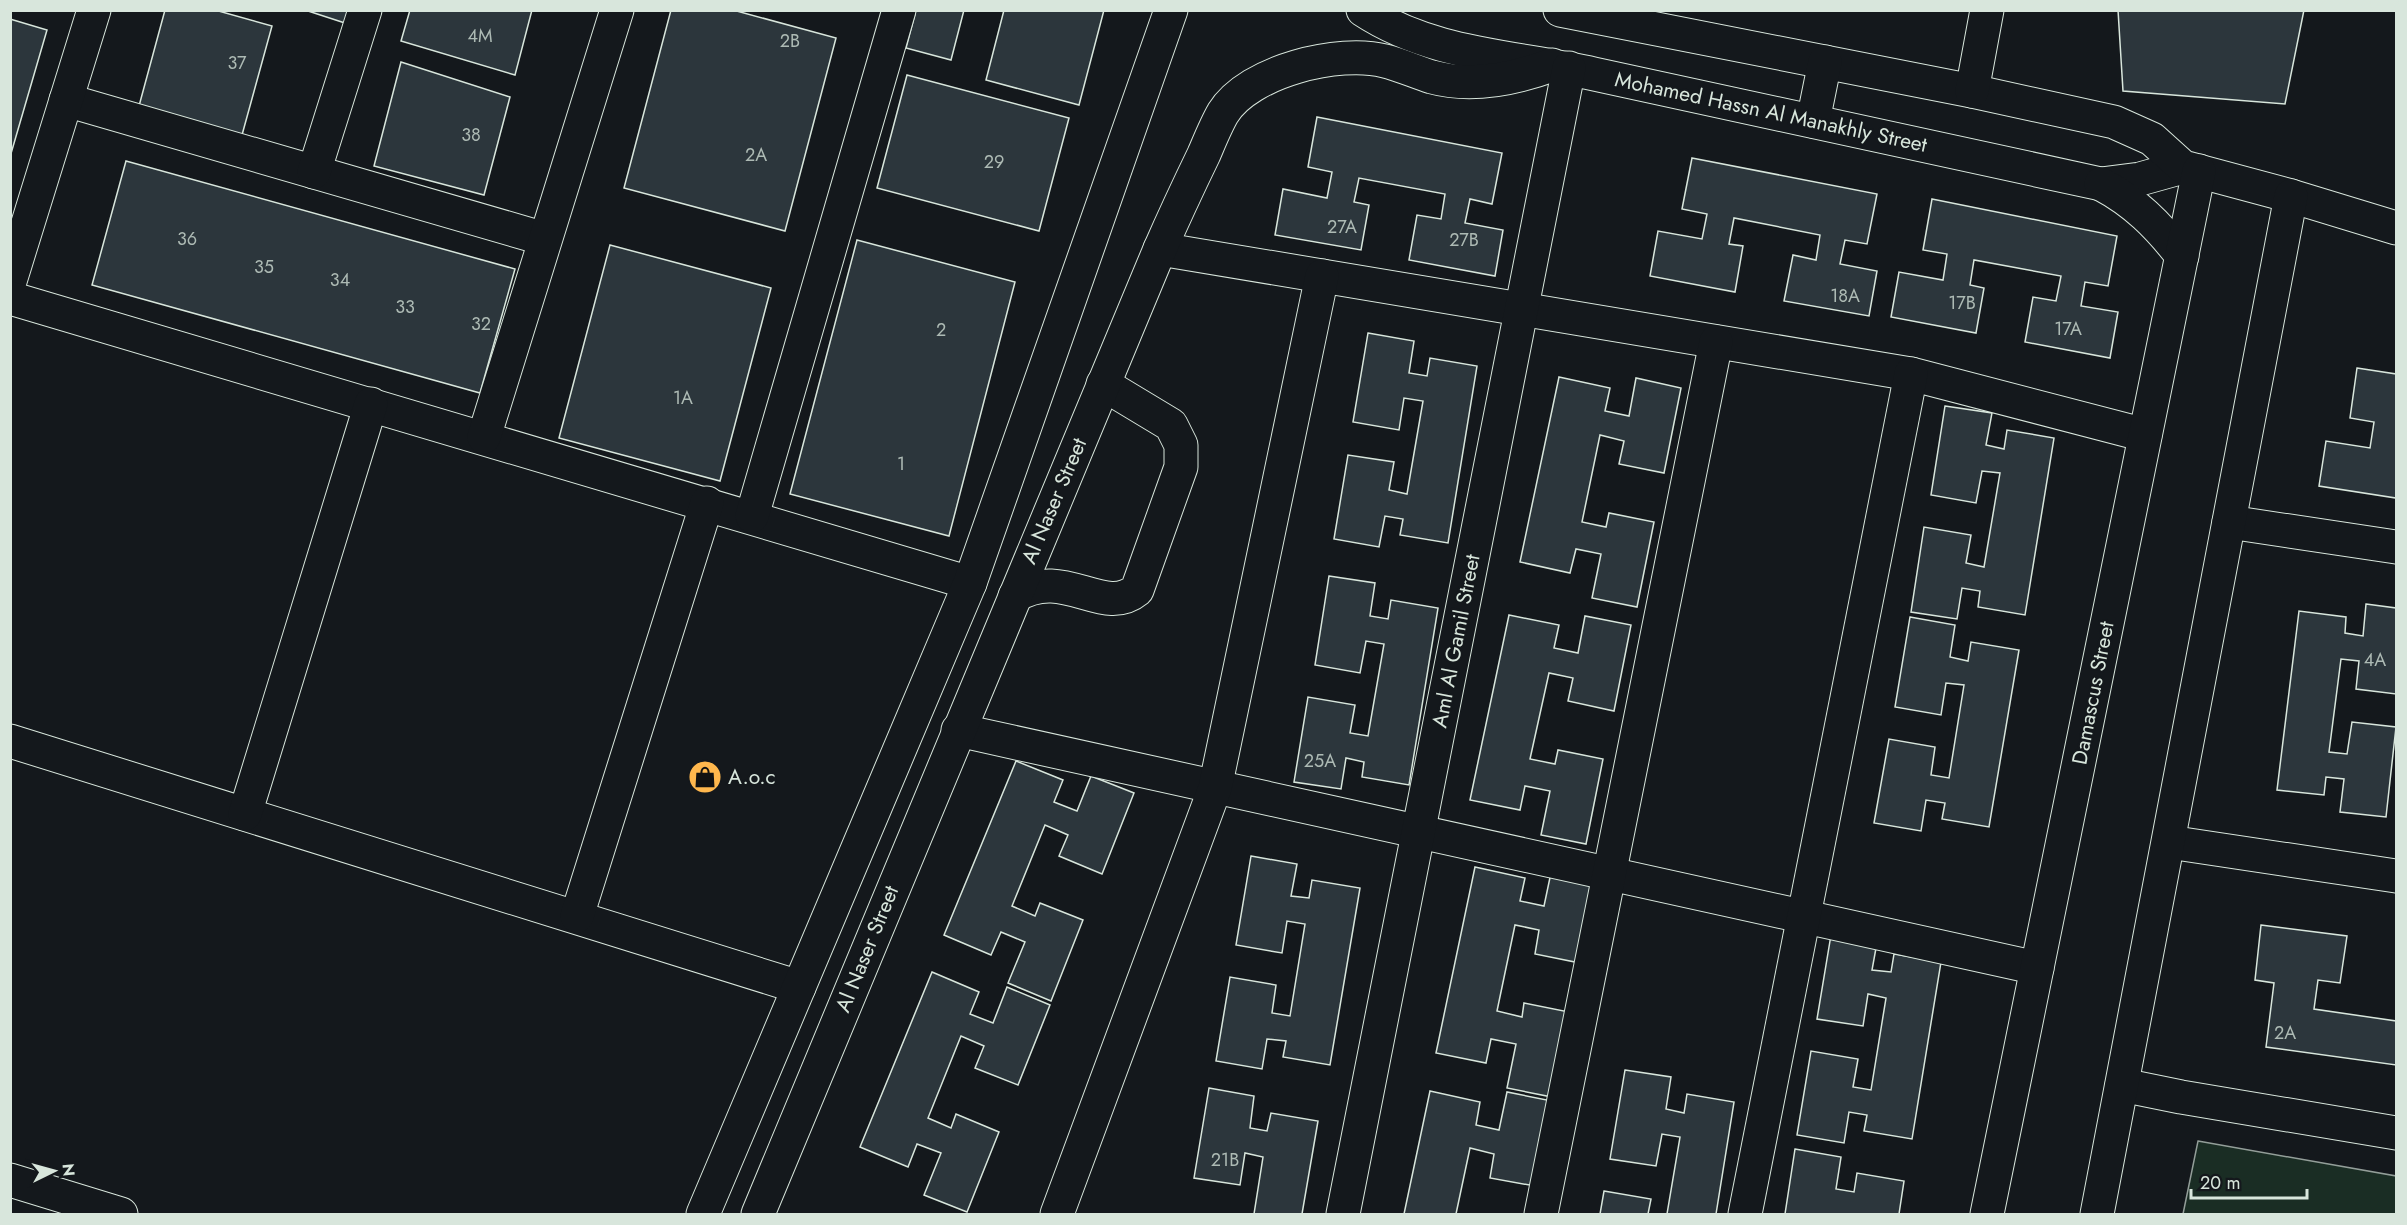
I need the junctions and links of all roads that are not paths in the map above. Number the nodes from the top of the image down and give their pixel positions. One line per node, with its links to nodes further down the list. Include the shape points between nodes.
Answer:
1 (94, 10): 12 (street)
2 (365, 10): 15 (street)
3 (617, 10): 19 (street)
4 (899, 10): 34 (street)
5 (1171, 10): 37 (street)
6 (1364, 10): 10 (street, Mohamed Hassn Al Manakhly Street, via 1434,45)
7 (1560, 10): 9 (street)
8 (1987, 10): 11 (street)
9 (1824, 62): 11 (street); 13 (street)
10 (1561, 67): 13 (street, Mohamed Hassn Al Manakhly Street); 21 (street, Al Naser Street, via 1508,79 1460,81 1383,60 1356,57 1321,60 1274,75 1224,111); 26 (street, Aml Al Gamil Street)
11 (1972, 92): 14 (street, via 2114,122 2152,139)
12 (66, 100): 15 (street); 20 (street)
13 (1813, 121): 16 (street, Mohamed Hassn Al Manakhly Street)
14 (2191, 169): 16 (street, Mohamed Hassn Al Manakhly Street, via 2140,180); 17 (street); 22 (street, Damascus Street)
15 (314, 172): 19 (street)
16 (2101, 183): 22 (street, via 2145,213)
17 (2291, 196): 18 (street); 35 (street)
18 (2397, 228)
19 (545, 239): 32 (street)
20 (16, 244): 24 (street)
21 (1160, 249): 23 (street); 29 (street, Al Naser Street)
22 (2182, 256): 31 (street, Damascus Street)
23 (1322, 276): 26 (street); 41 (street)
24 (10, 281)
25 (10, 298): 30 (street)
26 (1521, 310): 27 (street); 43 (street, Aml Al Gamil Street)
27 (1716, 342): 28 (street); 45 (street)
28 (1911, 374): 31 (street); 48 (street)
29 (1103, 384): 38 (street, Al Naser Street); 38 (street, via 1171,424 1181,445 1181,467 1137,590 1111,599 1051,584 1025,589)
30 (371, 404): 32 (street); 42 (street)
31 (2145, 435): 49 (street, Damascus Street)
32 (484, 437): 33 (street)
33 (707, 503): 34 (street); 47 (street)
34 (752, 516): 37 (street)
35 (2229, 522): 36 (street); 44 (street)
36 (2397, 547)
37 (970, 583): 50 (street)
38 (1015, 596): 39 (street, Al Naser Street)
39 (958, 730): 41 (street); 56 (street, Al Naser Street)
40 (10, 741): 42 (street)
41 (1215, 788): 43 (street); 57 (street)
42 (245, 814): 47 (street)
43 (1419, 832): 45 (street); 58 (street, Aml Al Gamil Street)
44 (2169, 842): 46 (street); 51 (street)
45 (1609, 874): 48 (street); 59 (street)
46 (2397, 876)
47 (577, 916): 50 (street)
48 (1804, 917): 49 (street); 60 (street)
49 (2037, 968): 61 (street, Damascus Street)
50 (799, 987): 55 (street)
51 (2122, 1085): 52 (street); 62 (street)
52 (2397, 1133)
53 (10, 1180): 54 (street)
54 (121, 1215)
55 (704, 1215)
56 (758, 1215)
57 (1056, 1215)
58 (1343, 1215)
59 (1541, 1215)
60 (1745, 1215)
61 (1988, 1215)
62 (2097, 1215)

